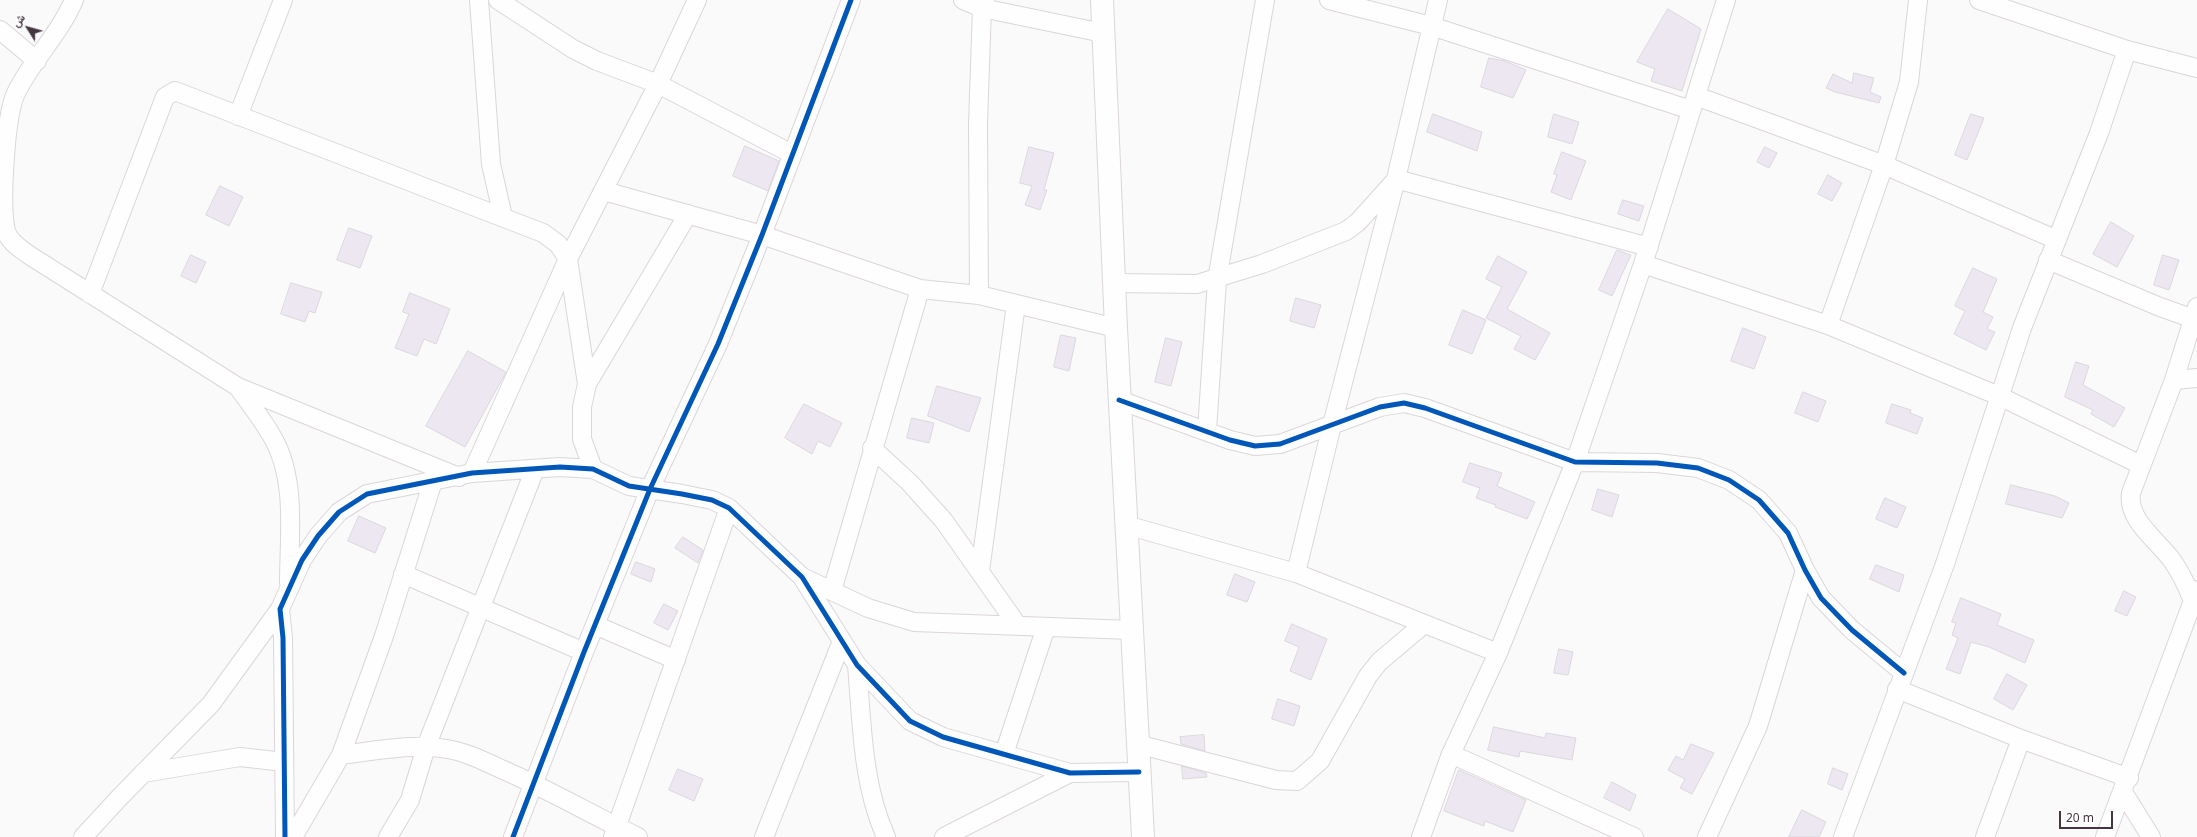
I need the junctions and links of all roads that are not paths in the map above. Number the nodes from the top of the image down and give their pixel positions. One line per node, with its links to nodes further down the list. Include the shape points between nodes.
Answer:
1 (74, 0): 20 (street, via 65,21)
2 (283, 0): 24 (street)
3 (479, 0): 30 (street, via 491,164)
4 (498, 0): 22 (street, via 573,49)
5 (697, 0): 22 (street)
6 (850, 0): 25 (street)
7 (963, 0): 15 (street)
8 (1102, 0): 18 (street)
9 (1265, 0): 37 (street)
10 (1329, 0): 16 (street)
11 (1438, 0): 16 (street)
12 (1726, 0): 23 (street)
13 (1918, 0): 26 (street, via 1909,82)
14 (1979, 0): 19 (street)
15 (983, 4): 18 (street); 41 (street, via 978,124)
16 (1431, 26): 23 (street); 27 (street)
17 (0, 30): 20 (street)
18 (1103, 33): 38 (street)
19 (2127, 50): 21 (street); 32 (street, via 2099,133)
20 (36, 61): 40 (street, via 16,93 10,110 1,202 6,232 15,244 29,255)
21 (2197, 68)
22 (658, 84): 25 (street); 28 (street)
23 (1694, 103): 26 (street); 33 (street)
24 (238, 116): 30 (street); 40 (street, via 175,92 166,98)
25 (792, 154): 31 (street)
26 (1884, 165): 32 (street); 44 (street)
27 (1396, 180): 33 (street); 37 (street, via 1358,222 1346,231); 52 (street)
28 (604, 191): 29 (street); 34 (street)
29 (688, 214): 31 (street); 48 (street)
30 (503, 217): 34 (street, via 543,233 558,244)
31 (762, 235): 39 (street); 61 (street, via 718,344)
32 (2056, 240): 35 (street)
33 (1649, 247): 36 (street)
34 (568, 259): 48 (street); 59 (street)
35 (2048, 260): 43 (street, via 2160,307); 50 (street)
36 (1643, 264): 44 (street); 55 (street)
37 (1217, 280): 38 (street, via 1197,284); 53 (street)
38 (1114, 283): 45 (street)
39 (920, 289): 41 (street); 54 (street)
40 (90, 294): 49 (street)
41 (979, 295): 42 (street)
42 (1016, 304): 45 (street); 65 (street)
43 (2196, 313): 47 (street)
44 (1828, 325): 50 (street)
45 (1116, 328): 51 (street)
46 (2197, 378): 47 (street)
47 (2174, 380): 56 (street)
48 (587, 384): 58 (street, via 582,407 582,439)
49 (238, 387): 59 (street); 69 (street, via 274,438 284,464 289,488)
50 (1999, 396): 56 (street); 84 (street, via 1945,564)
51 (1119, 400): 53 (street); 63 (street)
52 (1332, 425): 53 (street, via 1280,444 1255,446 1230,440); 55 (street, via 1380,407 1404,403 1425,408); 66 (street)
53 (1207, 430)
54 (872, 448): 65 (street, via 910,483 944,520); 70 (street)
55 (1575, 462): 64 (street, via 1657,463 1684,466 1698,468 1728,480 1759,500 1788,533); 81 (street)
56 (2141, 465): 71 (street, via 2130,493 2129,503 2134,516 2172,560)
57 (535, 469): 58 (street); 59 (street); 73 (street)
58 (593, 469): 61 (street, via 629,486)
59 (465, 475): 60 (street)
60 (434, 481): 67 (street); 69 (street, via 367,494 339,512 302,560)
61 (650, 489): 62 (street, via 712,500); 75 (street)
62 (730, 508): 68 (street); 82 (street)
63 (1126, 524): 66 (street); 78 (street)
64 (1805, 570): 84 (street, via 1821,598); 110 (street, via 1758,726)
65 (980, 571): 76 (street)
66 (1296, 573): 74 (street)
67 (403, 574): 73 (street); 90 (street, via 384,636)
68 (802, 577): 70 (street); 79 (street)
69 (289, 589): 72 (street)
70 (832, 591): 76 (street, via 868,608 914,622)
71 (2195, 595): 96 (street)
72 (280, 609): 91 (street); 93 (street, via 212,704)
73 (480, 609): 80 (street); 87 (street)
74 (1424, 624): 81 (street); 86 (street, via 1368,676 1320,761 1297,781 1276,780)
75 (595, 625): 80 (street); 82 (street)
76 (1018, 626): 77 (street)
77 (1046, 627): 78 (street); 88 (street)
78 (1132, 630): 86 (street)
79 (842, 641): 83 (street); 104 (street)
80 (584, 652): 95 (street)
81 (1498, 653): 89 (street)
82 (676, 660): 97 (street)
83 (857, 665): 88 (street, via 910,721 944,737); 105 (street, via 867,771)
84 (1900, 681): 85 (street); 111 (street)
85 (2021, 738): 96 (street); 112 (street)
86 (1137, 744): 92 (street)
87 (426, 747): 90 (street); 95 (street, via 447,749 472,756); 101 (street, via 410,800)
88 (1004, 754): 94 (street)
89 (1450, 754): 108 (street); 109 (street)
90 (341, 756): 100 (street)
91 (284, 762): 93 (street, via 240,757); 99 (street)
92 (1139, 772): 94 (street); 107 (street)
93 (143, 773): 98 (street)
94 (1070, 774): 106 (street)
95 (534, 783): 97 (street); 102 (street)
96 (2126, 785): 113 (street); 114 (street)
97 (615, 832): 103 (street)
98 (83, 837)
99 (285, 837)
100 (293, 837)
101 (388, 837)
102 (513, 837)
103 (638, 837)
104 (764, 837)
105 (886, 837)
106 (944, 837)
107 (1143, 837)
108 (1421, 837)
109 (1634, 837)
110 (1707, 837)
111 (1842, 837)
112 (1985, 837)
113 (2106, 837)
114 (2151, 837)

